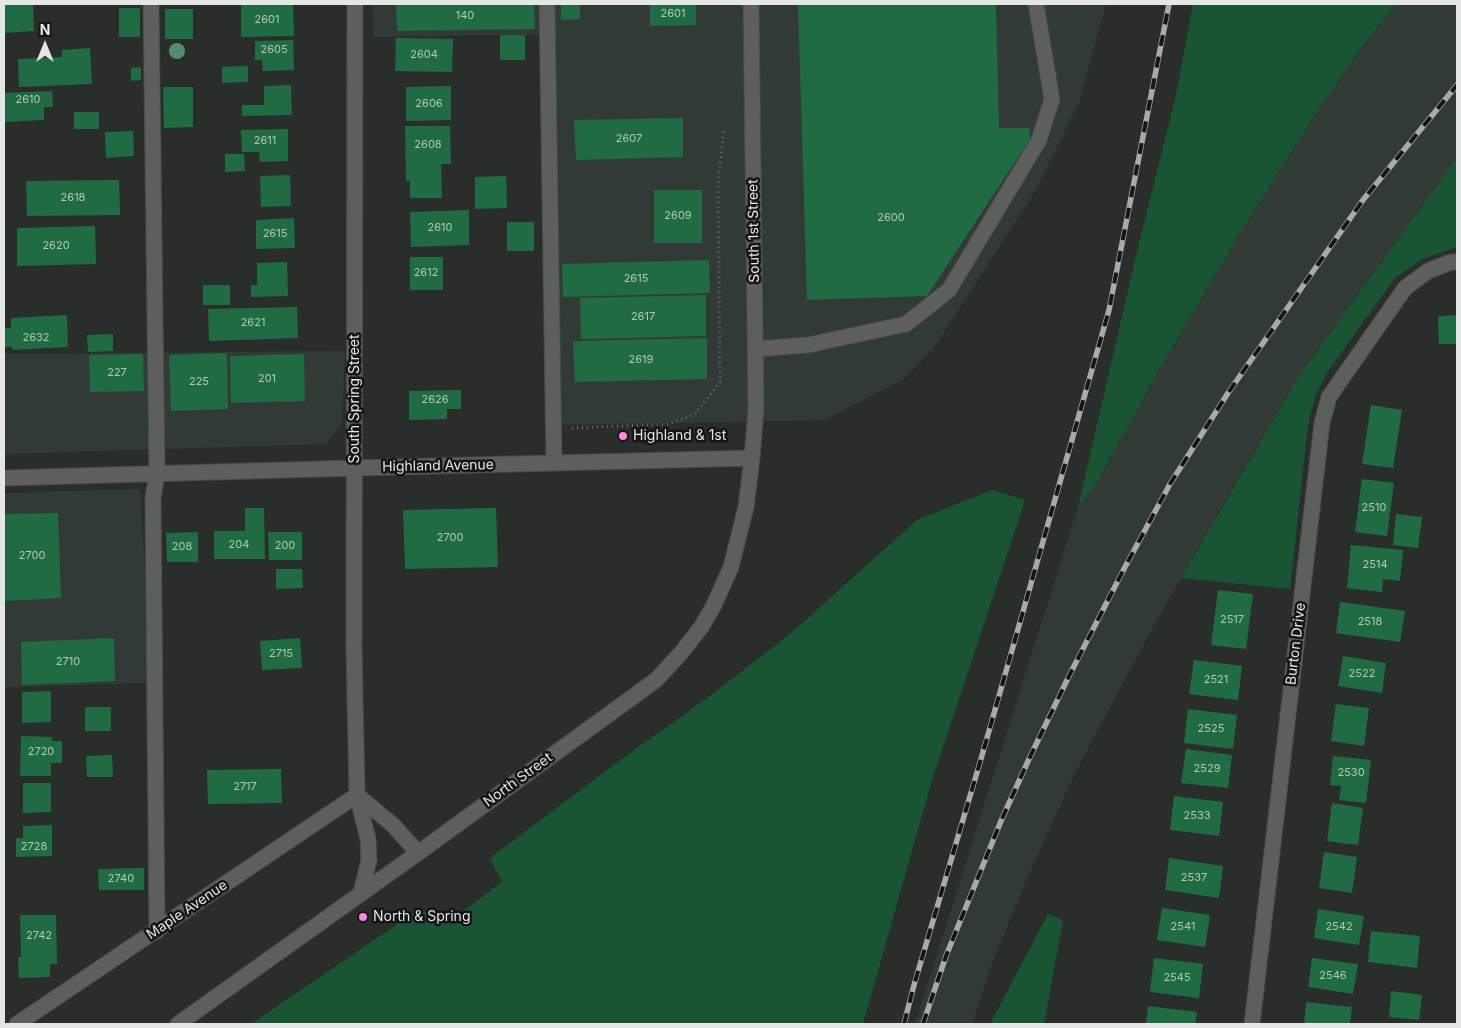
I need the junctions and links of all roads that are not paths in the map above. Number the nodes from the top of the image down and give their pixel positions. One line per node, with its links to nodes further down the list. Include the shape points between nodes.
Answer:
1 (151, 4): 11 (street)
2 (355, 4): 10 (street, South Spring Street)
3 (547, 4): 9 (street)
4 (751, 4): 7 (street, South 1st Street)
5 (1036, 4): 7 (street, via 1052,99 1039,140 949,290 906,324 808,345)
6 (1457, 262): 19 (street, Burton Drive, via 1428,271 1405,288 1329,397 1322,423)
7 (755, 349): 8 (street, South 1st Street, via 756,408)
8 (752, 458): 9 (street, Highland Avenue); 14 (street, North Street, via 746,507 731,567 702,626 681,653 656,680)
9 (554, 463): 10 (street, Highland Avenue)
10 (356, 468): 11 (street, Highland Avenue); 13 (street, South Spring Street, via 354,647)
11 (157, 474): 12 (street, Highland Avenue); 16 (street, via 153,498)
12 (4, 478)
13 (357, 795): 14 (street); 15 (street, South Spring Street, via 368,839 369,860); 16 (street, Maple Avenue)
14 (418, 853): 15 (street, North Street)
15 (361, 893): 18 (street, North Street)
16 (157, 931): 17 (street, Maple Avenue)
17 (18, 1024)
18 (178, 1024)
19 (1252, 1024)

